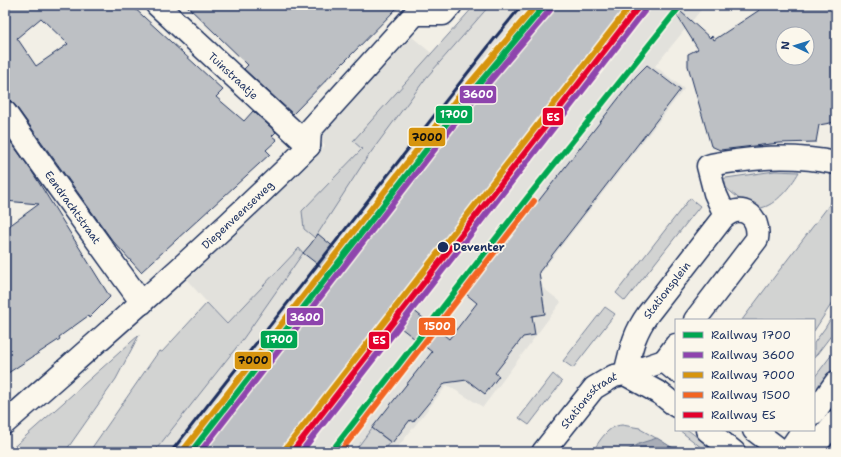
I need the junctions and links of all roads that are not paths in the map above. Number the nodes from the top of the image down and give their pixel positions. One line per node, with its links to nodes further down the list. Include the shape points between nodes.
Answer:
1 (157, 5): 5 (street, Tuinstraatje)
2 (451, 5): 3 (street, via 443,14)
3 (411, 10): 5 (street, via 310,130)
4 (5, 112): 8 (street, Eendrachtstraat)
5 (309, 146): 8 (street, Diepenveenseweg, via 261,194)
6 (836, 163): 7 (street, via 798,158 748,159 708,166 715,193)
7 (725, 216): 9 (street, via 738,211 750,215 757,226 757,239); 11 (street, Stationsplein, via 639,327)
8 (142, 303): 16 (street, Diepenveenseweg)
9 (696, 319)
10 (672, 359): 11 (street, Stationsstraat)
11 (625, 374): 13 (street, Stationsstraat, via 661,394); 20 (street, Stationsstraat, via 614,376 594,388)
12 (836, 382): 14 (street)
13 (675, 405)
14 (815, 412)
15 (836, 421): 24 (street)
16 (5, 423)
17 (708, 431): 21 (street)
18 (755, 431): 22 (street)
19 (802, 431): 23 (street)
20 (543, 452)
21 (734, 452)
22 (783, 452)
23 (788, 452)
24 (810, 452)

